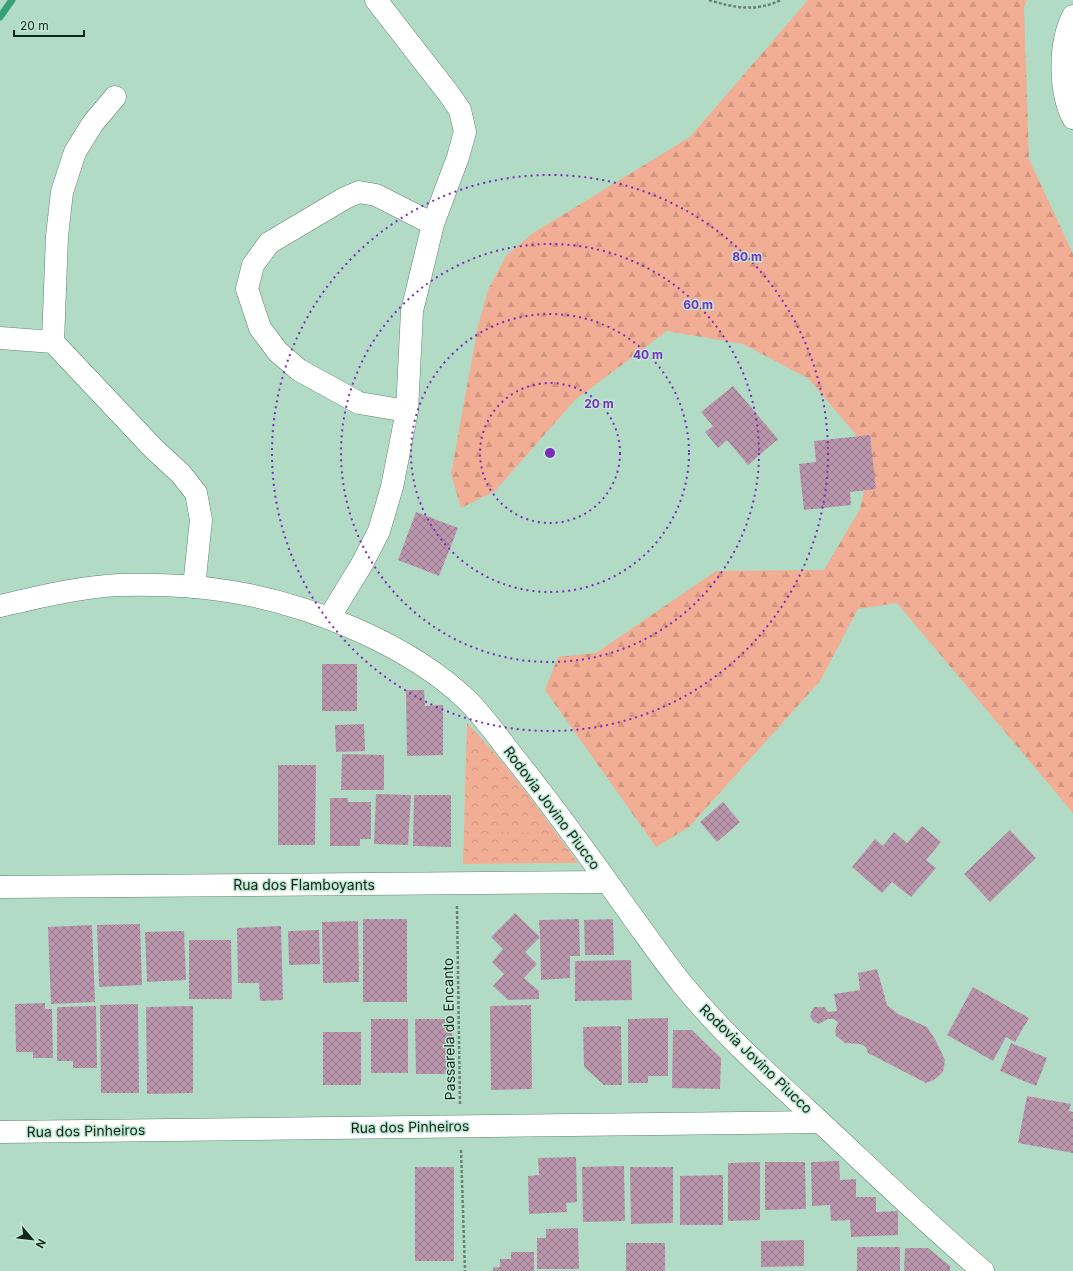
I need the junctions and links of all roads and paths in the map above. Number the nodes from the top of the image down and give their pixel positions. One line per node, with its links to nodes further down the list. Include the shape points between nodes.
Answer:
1 (376, 0): 7 (street, via 460,110 465,132)
2 (709, 0): 3 (path, via 741,8 768,6)
3 (782, 0)
4 (1073, 16): 6 (street, via 1068,26 1063,52 1064,79 1069,110)
5 (116, 97): 9 (street, via 93,124 75,152 62,192 57,236)
6 (1073, 118)
7 (433, 224): 10 (street, via 412,311); 10 (street, via 376,194 359,192 269,243 253,265 247,289 260,328 278,352 299,370 359,403)
8 (0, 338): 9 (street)
9 (53, 342): 11 (street, via 153,448 181,474 196,493 201,520)
10 (407, 411): 13 (street, via 392,487 379,531 362,564)
11 (194, 587): 12 (street, Rodovia Jovino Piucco, via 116,585); 13 (street, Rodovia Jovino Piucco, via 286,604)
12 (0, 606)
13 (328, 618): 14 (street, Rodovia Jovino Piucco, via 406,655 447,682 470,702 548,799)
14 (607, 882): 15 (street, Rua dos Flamboyants); 17 (street, Rodovia Jovino Piucco, via 681,983 706,1012)
15 (456, 883): 16 (street, Rua dos Flamboyants); 18 (path, Passarela do Encanto)
16 (0, 887)
17 (820, 1122): 18 (street, Rua dos Pinheiros); 20 (street, Rodovia Jovino Piucco, via 912,1210)
18 (460, 1126): 19 (street, Rua dos Pinheiros); 21 (path, Passarela do Encanto)
19 (0, 1132)
20 (980, 1270)
21 (465, 1271)

